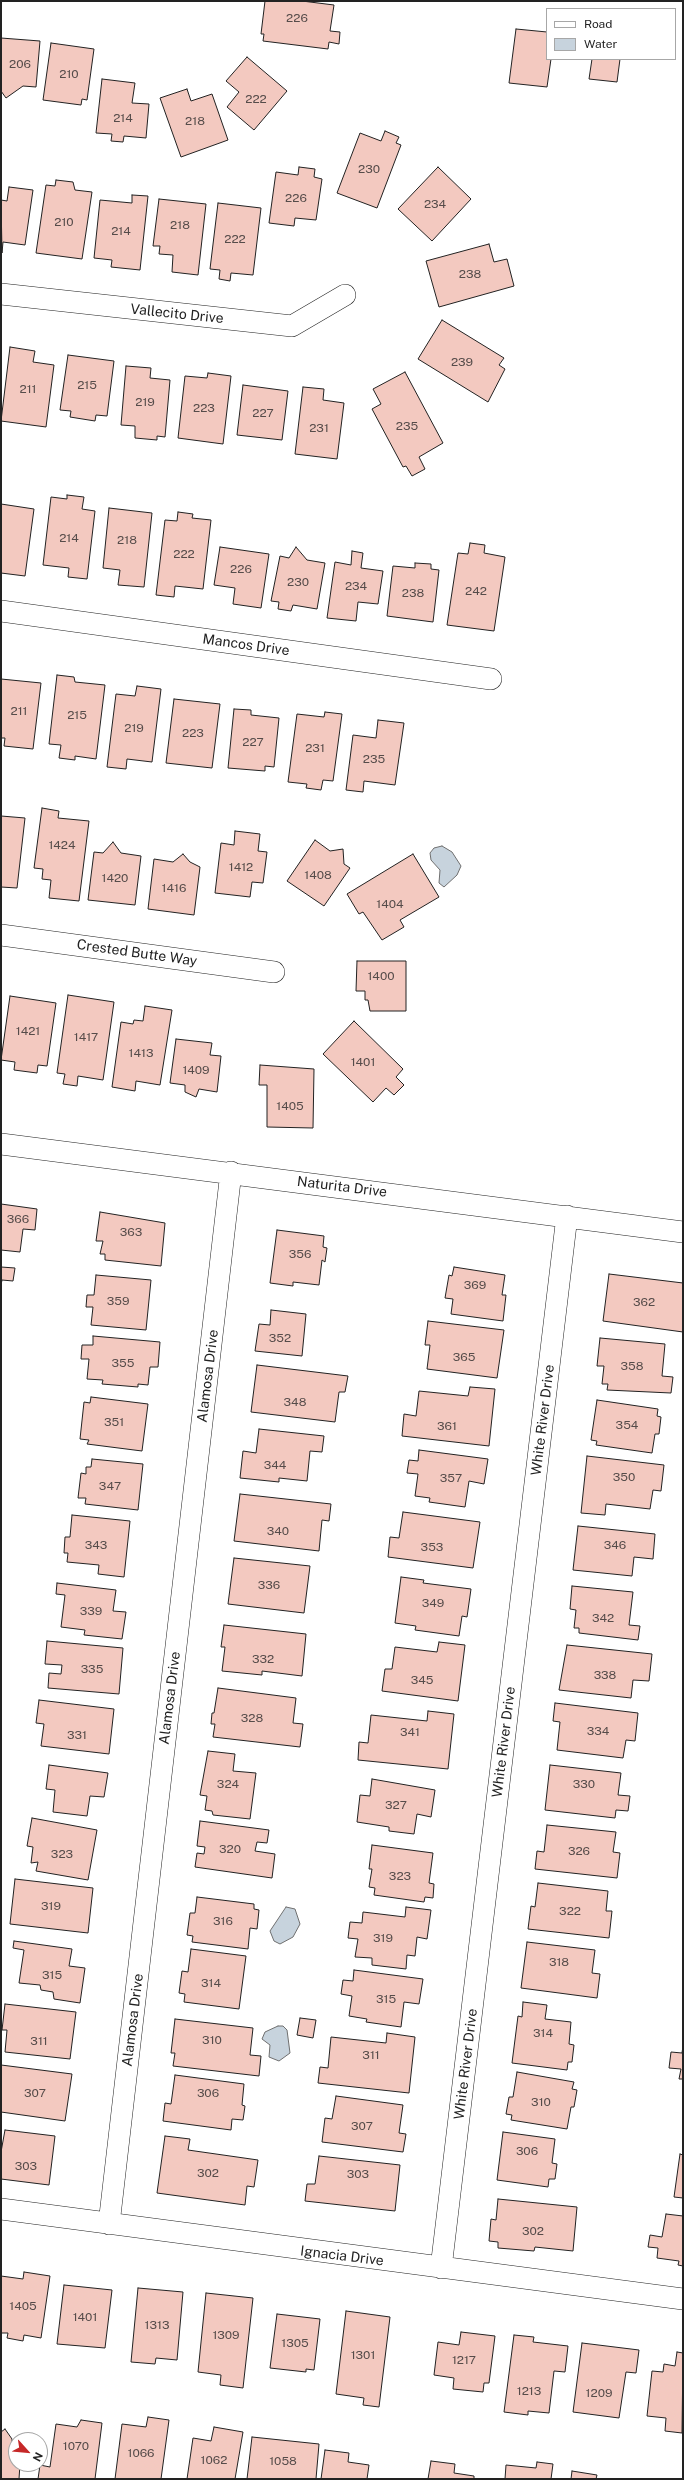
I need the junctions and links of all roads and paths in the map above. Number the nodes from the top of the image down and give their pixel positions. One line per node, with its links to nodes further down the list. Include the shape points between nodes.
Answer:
1 (1, 294): 2 (street, Vallecito Drive, via 292,326)
2 (345, 295)
3 (1, 611): 4 (street, Mancos Drive)
4 (491, 679)
5 (1, 934): 6 (street, Crested Butte Way)
6 (274, 972)
7 (1, 1144): 8 (street, Naturita Drive)
8 (231, 1172): 9 (street, Naturita Drive); 12 (street, Alamosa Drive)
9 (567, 1216): 10 (street, Naturita Drive); 13 (street, White River Drive)
10 (683, 1232)
11 (1, 2209): 12 (street, Ignacia Drive)
12 (109, 2224): 13 (street, Ignacia Drive)
13 (441, 2268): 14 (street, Ignacia Drive)
14 (683, 2299)

